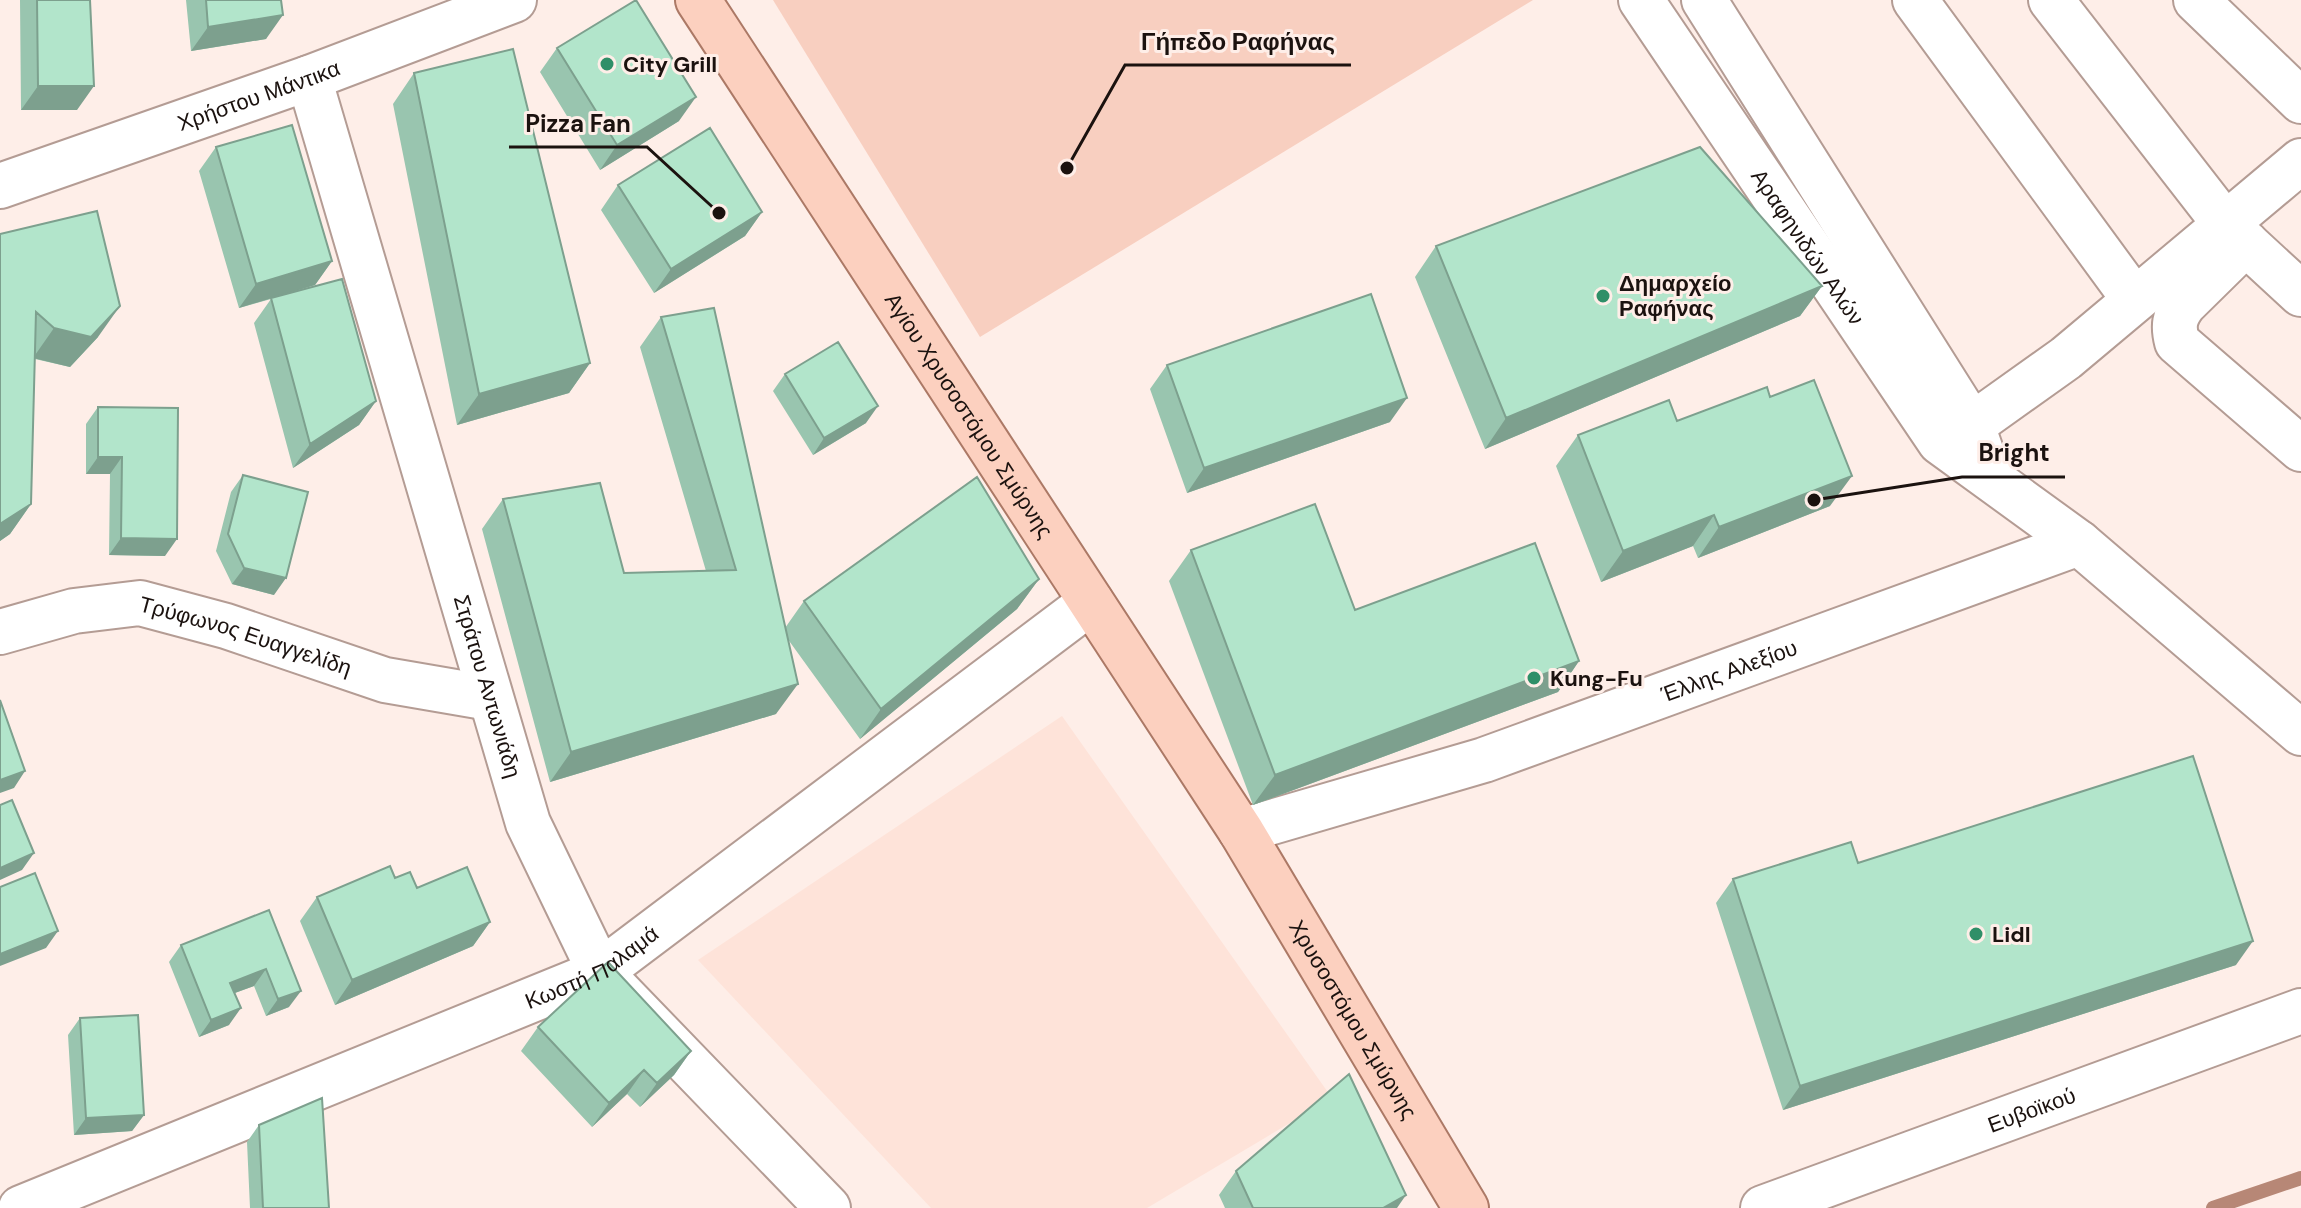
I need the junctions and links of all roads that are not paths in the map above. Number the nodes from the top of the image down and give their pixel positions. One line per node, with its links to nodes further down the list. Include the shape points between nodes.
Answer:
1 (514, 0): 8 (street, Χρήστου Μάντικα)
2 (698, 0): 19 (main road, Αγίου Χρυσοστόμου Σμύρνης)
3 (1641, 0): 17 (street, Αραφηνιδών Αλών, via 1940,442)
4 (1704, 0): 15 (street, Αραφηνιδών Αλών)
5 (1915, 0): 14 (street)
6 (2051, 0): 12 (street)
7 (2196, 0): 9 (street)
8 (309, 78): 11 (street, Χρήστου Μάντικα); 21 (street, Στράτου Αντωνιάδη)
9 (2301, 101)
10 (2301, 161): 12 (street)
11 (0, 186)
12 (2236, 234): 13 (street); 14 (street); 16 (street, via 2176,315 2177,342)
13 (2301, 294)
14 (2134, 299): 15 (street, via 2066,358)
15 (1972, 425): 17 (street, Αραφηνιδών Αλών)
16 (2301, 449)
17 (1990, 477): 18 (street, Αραφηνιδών Αλών)
18 (2079, 543): 22 (street, Αραφηνιδών Αλών); 23 (street, Έλλης Αλεξίου, via 1484,760)
19 (1091, 602): 23 (main road, Αγίου Χρυσοστόμου Σμύρνης); 24 (street, Κωστή Παλαμά)
20 (0, 632): 21 (street, Τρύφωνος Ευαγγελίδη, via 74,611 140,603 385,680)
21 (490, 698): 24 (street, Στράτου Αντωνιάδη, via 528,823)
22 (2301, 733)
23 (1241, 831): 28 (main road, Χρυσοστόμου Σμύρνης)
24 (600, 972): 26 (street, Κωστή Παλαμά); 27 (street, Στράτου Αντωνιάδη)
25 (2301, 1011): 29 (street, Ευβοϊκού)
26 (21, 1208)
27 (828, 1208)
28 (1466, 1208)
29 (1763, 1208)

